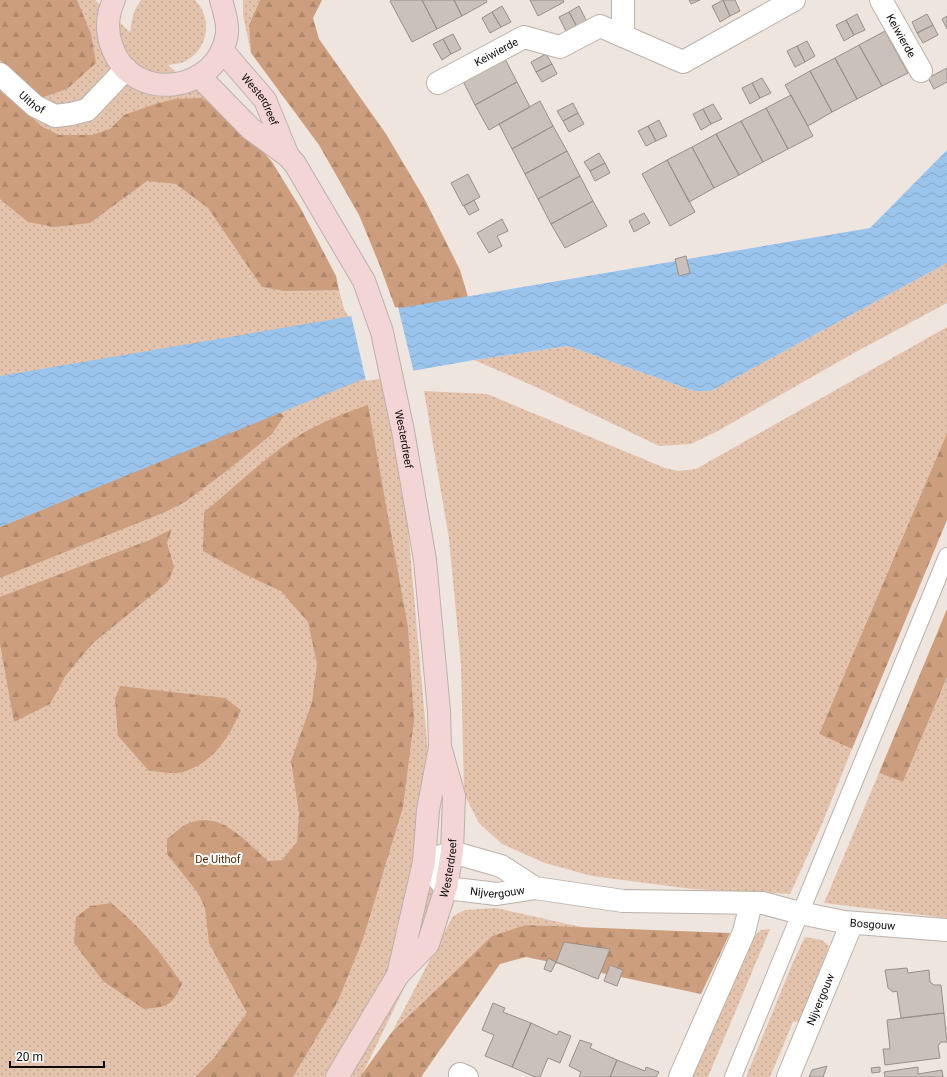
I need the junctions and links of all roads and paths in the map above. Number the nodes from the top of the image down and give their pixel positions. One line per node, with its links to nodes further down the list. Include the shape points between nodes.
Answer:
1 (113, 0): 8 (main road, via 108,19 108,37 114,54)
2 (221, 0): 7 (main road, via 226,15 227,33)
3 (623, 0): 6 (street)
4 (794, 0): 6 (street, Keiwierde, via 683,62)
5 (881, 0): 9 (street, Keiwierde)
6 (623, 36): 12 (street, Keiwierde, via 600,26 560,47 524,37)
7 (222, 50): 11 (main road, via 212,65); 13 (main road, Westerdreef, via 265,100)
8 (126, 69): 10 (street, Uithof, via 87,110 56,116 35,106); 11 (main road, via 138,78 153,84 169,86 185,83)
9 (921, 71)
10 (0, 74)
11 (199, 76): 13 (main road, Westerdreef, via 251,129)
12 (438, 83)
13 (288, 156): 15 (main road, Westerdreef, via 364,282 382,332 403,430 425,560)
14 (947, 556): 21 (lane)
15 (440, 747): 16 (main road, Westerdreef, via 454,796); 17 (main road, Westerdreef, via 428,810)
16 (452, 852): 17 (street); 18 (main road, Westerdreef); 19 (street, Nijvergouw, via 501,866)
17 (424, 862): 18 (street); 24 (main road, Westerdreef)
18 (446, 888): 19 (street, Nijvergouw, via 497,894); 24 (main road, Westerdreef, via 428,944)
19 (535, 888): 20 (street, Nijvergouw, via 623,901)
20 (751, 903): 21 (street, Nijvergouw); 26 (street, via 744,932)
21 (800, 913): 22 (street, Bosgouw); 27 (lane)
22 (852, 923): 23 (street, Bosgouw); 28 (street, Nijvergouw)
23 (947, 930)
24 (398, 975): 25 (main road, Westerdreef)
25 (337, 1077)
26 (680, 1077)
27 (733, 1077)
28 (788, 1077)

